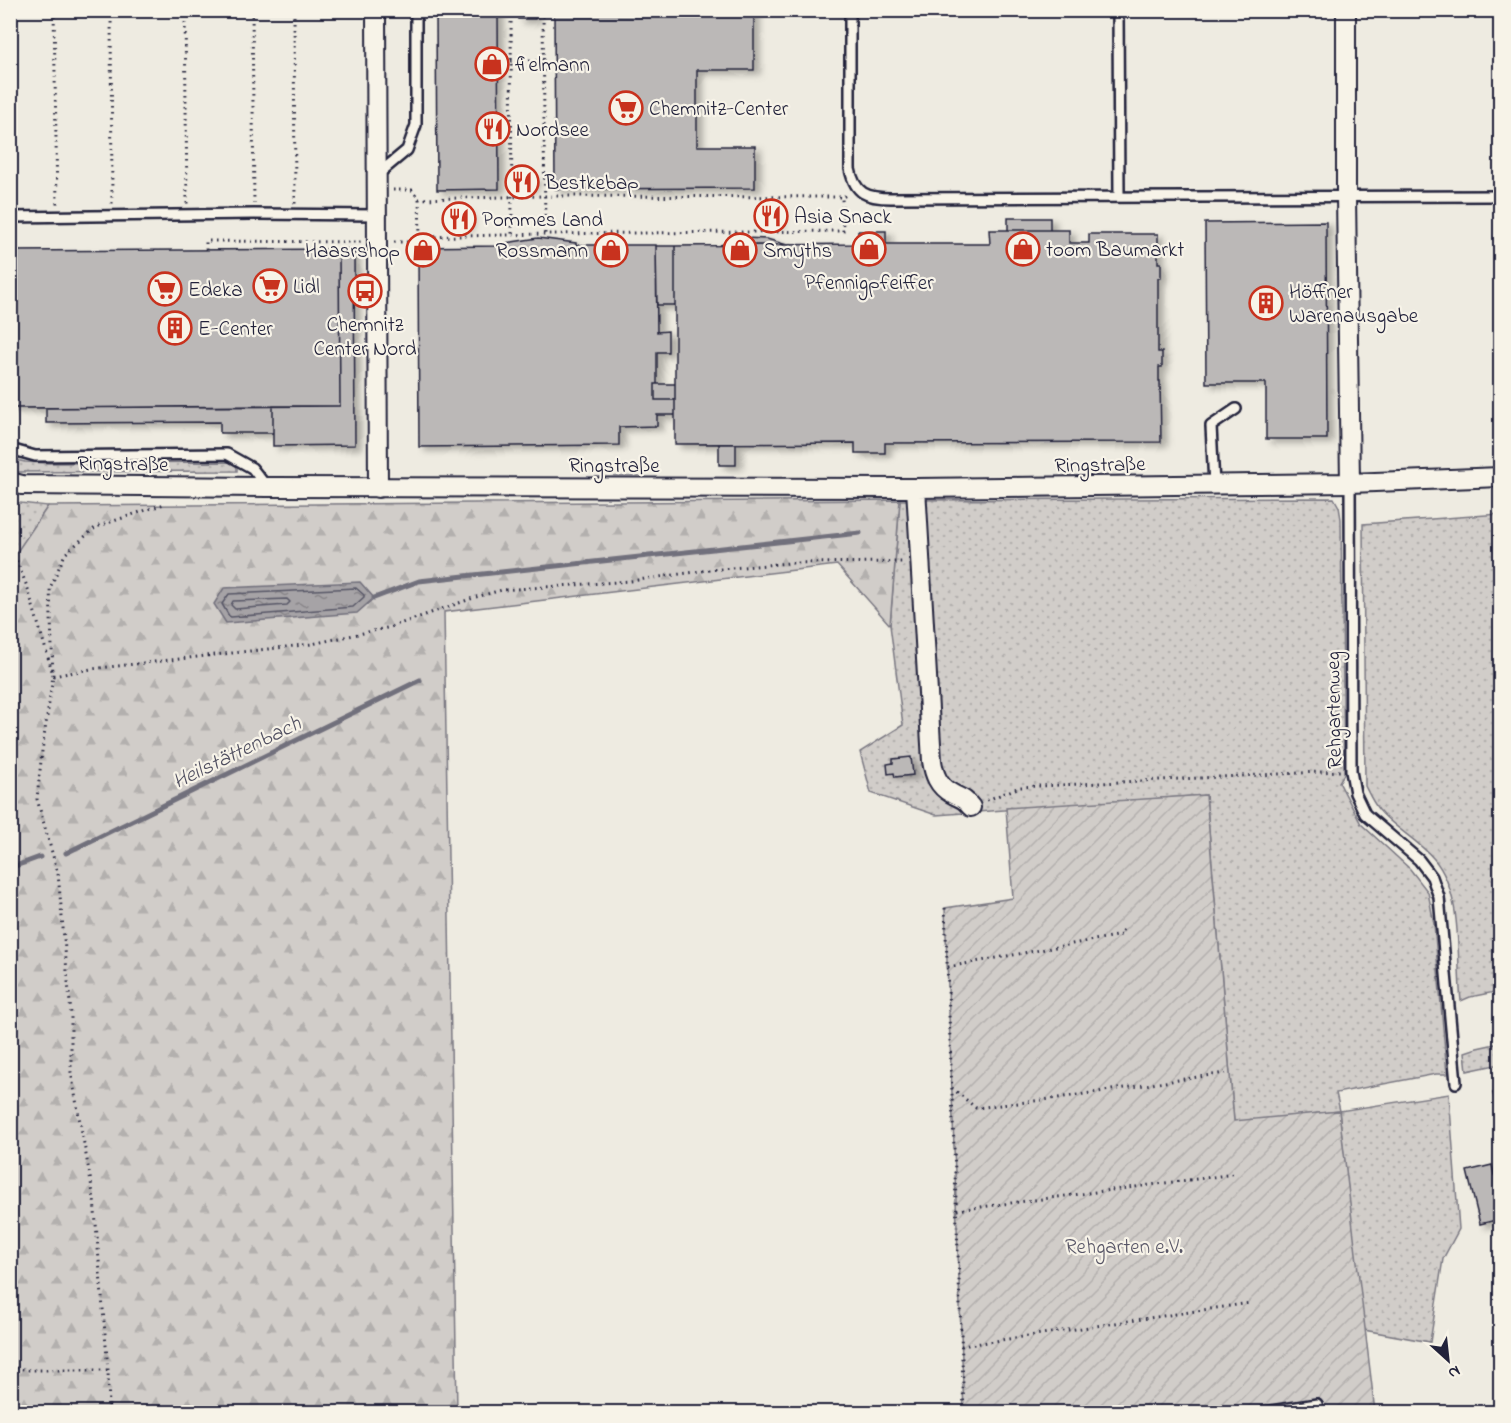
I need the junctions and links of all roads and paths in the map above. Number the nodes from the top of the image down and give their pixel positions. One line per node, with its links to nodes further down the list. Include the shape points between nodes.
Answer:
1 (54, 10): 28 (path)
2 (111, 10): 29 (path)
3 (185, 10): 26 (path)
4 (252, 10): 24 (path)
5 (294, 10): 25 (path)
6 (376, 10): 15 (street)
7 (416, 10): 15 (lane, via 416,125 407,150)
8 (511, 10): 13 (path)
9 (543, 10): 14 (path)
10 (850, 10): 16 (lane, via 850,169)
11 (1118, 10): 22 (lane)
12 (1346, 10): 17 (street)
13 (511, 61): 14 (path); 21 (path)
14 (544, 61): 18 (path)
15 (377, 183): 23 (path, via 412,190); 27 (street)
16 (859, 191): 19 (path); 22 (lane, via 880,198)
17 (1346, 195): 20 (lane); 22 (lane); 37 (street)
18 (545, 196): 19 (path); 19 (path, via 545,234 843,231); 21 (path)
19 (842, 196)
20 (1500, 196)
21 (512, 197): 23 (path); 31 (path)
22 (1119, 197)
23 (419, 199): 32 (path)
24 (254, 214): 25 (lane); 26 (lane)
25 (295, 214): 27 (lane)
26 (187, 215): 29 (lane)
27 (377, 215): 41 (street)
28 (57, 216): 29 (lane); 30 (lane)
29 (112, 216)
30 (10, 217)
31 (512, 236)
32 (420, 237)
33 (1236, 409): 38 (lane, via 1211,426)
34 (10, 449): 40 (lane, via 36,456 227,454 252,468)
35 (1500, 477): 37 (street, Ringstraße)
36 (10, 482): 39 (street, Ringstraße)
37 (1350, 483): 38 (street, Ringstraße); 46 (lane, Rehgartenweg)
38 (1214, 485): 42 (street, Ringstraße)
39 (177, 486): 40 (street, Ringstraße); 45 (path, via 172,501 96,527 64,554 50,588)
40 (267, 487): 41 (street, Ringstraße)
41 (378, 488): 42 (street, Ringstraße)
42 (916, 488): 44 (street)
43 (10, 544): 45 (path, via 28,589)
44 (921, 561): 45 (path, via 789,563 631,581 502,590 391,627 312,644); 47 (street, via 934,773 939,784)
45 (53, 676): 59 (path, via 37,799 58,874 71,1014 71,1072 94,1199)
46 (1350, 771): 47 (path, via 1020,787); 52 (lane, Rehgartenweg, via 1365,814 1419,860 1432,877 1439,897)
47 (971, 807)
48 (945, 908): 50 (path)
49 (1123, 928): 50 (path, via 1120,935)
50 (948, 967): 53 (path)
51 (1225, 1073): 53 (path, via 976,1108)
52 (1456, 1083)
53 (952, 1088): 55 (path)
54 (1234, 1174): 55 (path)
55 (956, 1210): 57 (path)
56 (1250, 1303): 57 (path)
57 (962, 1346): 62 (path)
58 (10, 1367): 59 (path)
59 (108, 1370): 61 (path)
60 (1264, 1412): 63 (lane, via 1317,1404)
61 (109, 1413)
62 (964, 1413)
63 (1318, 1413)

